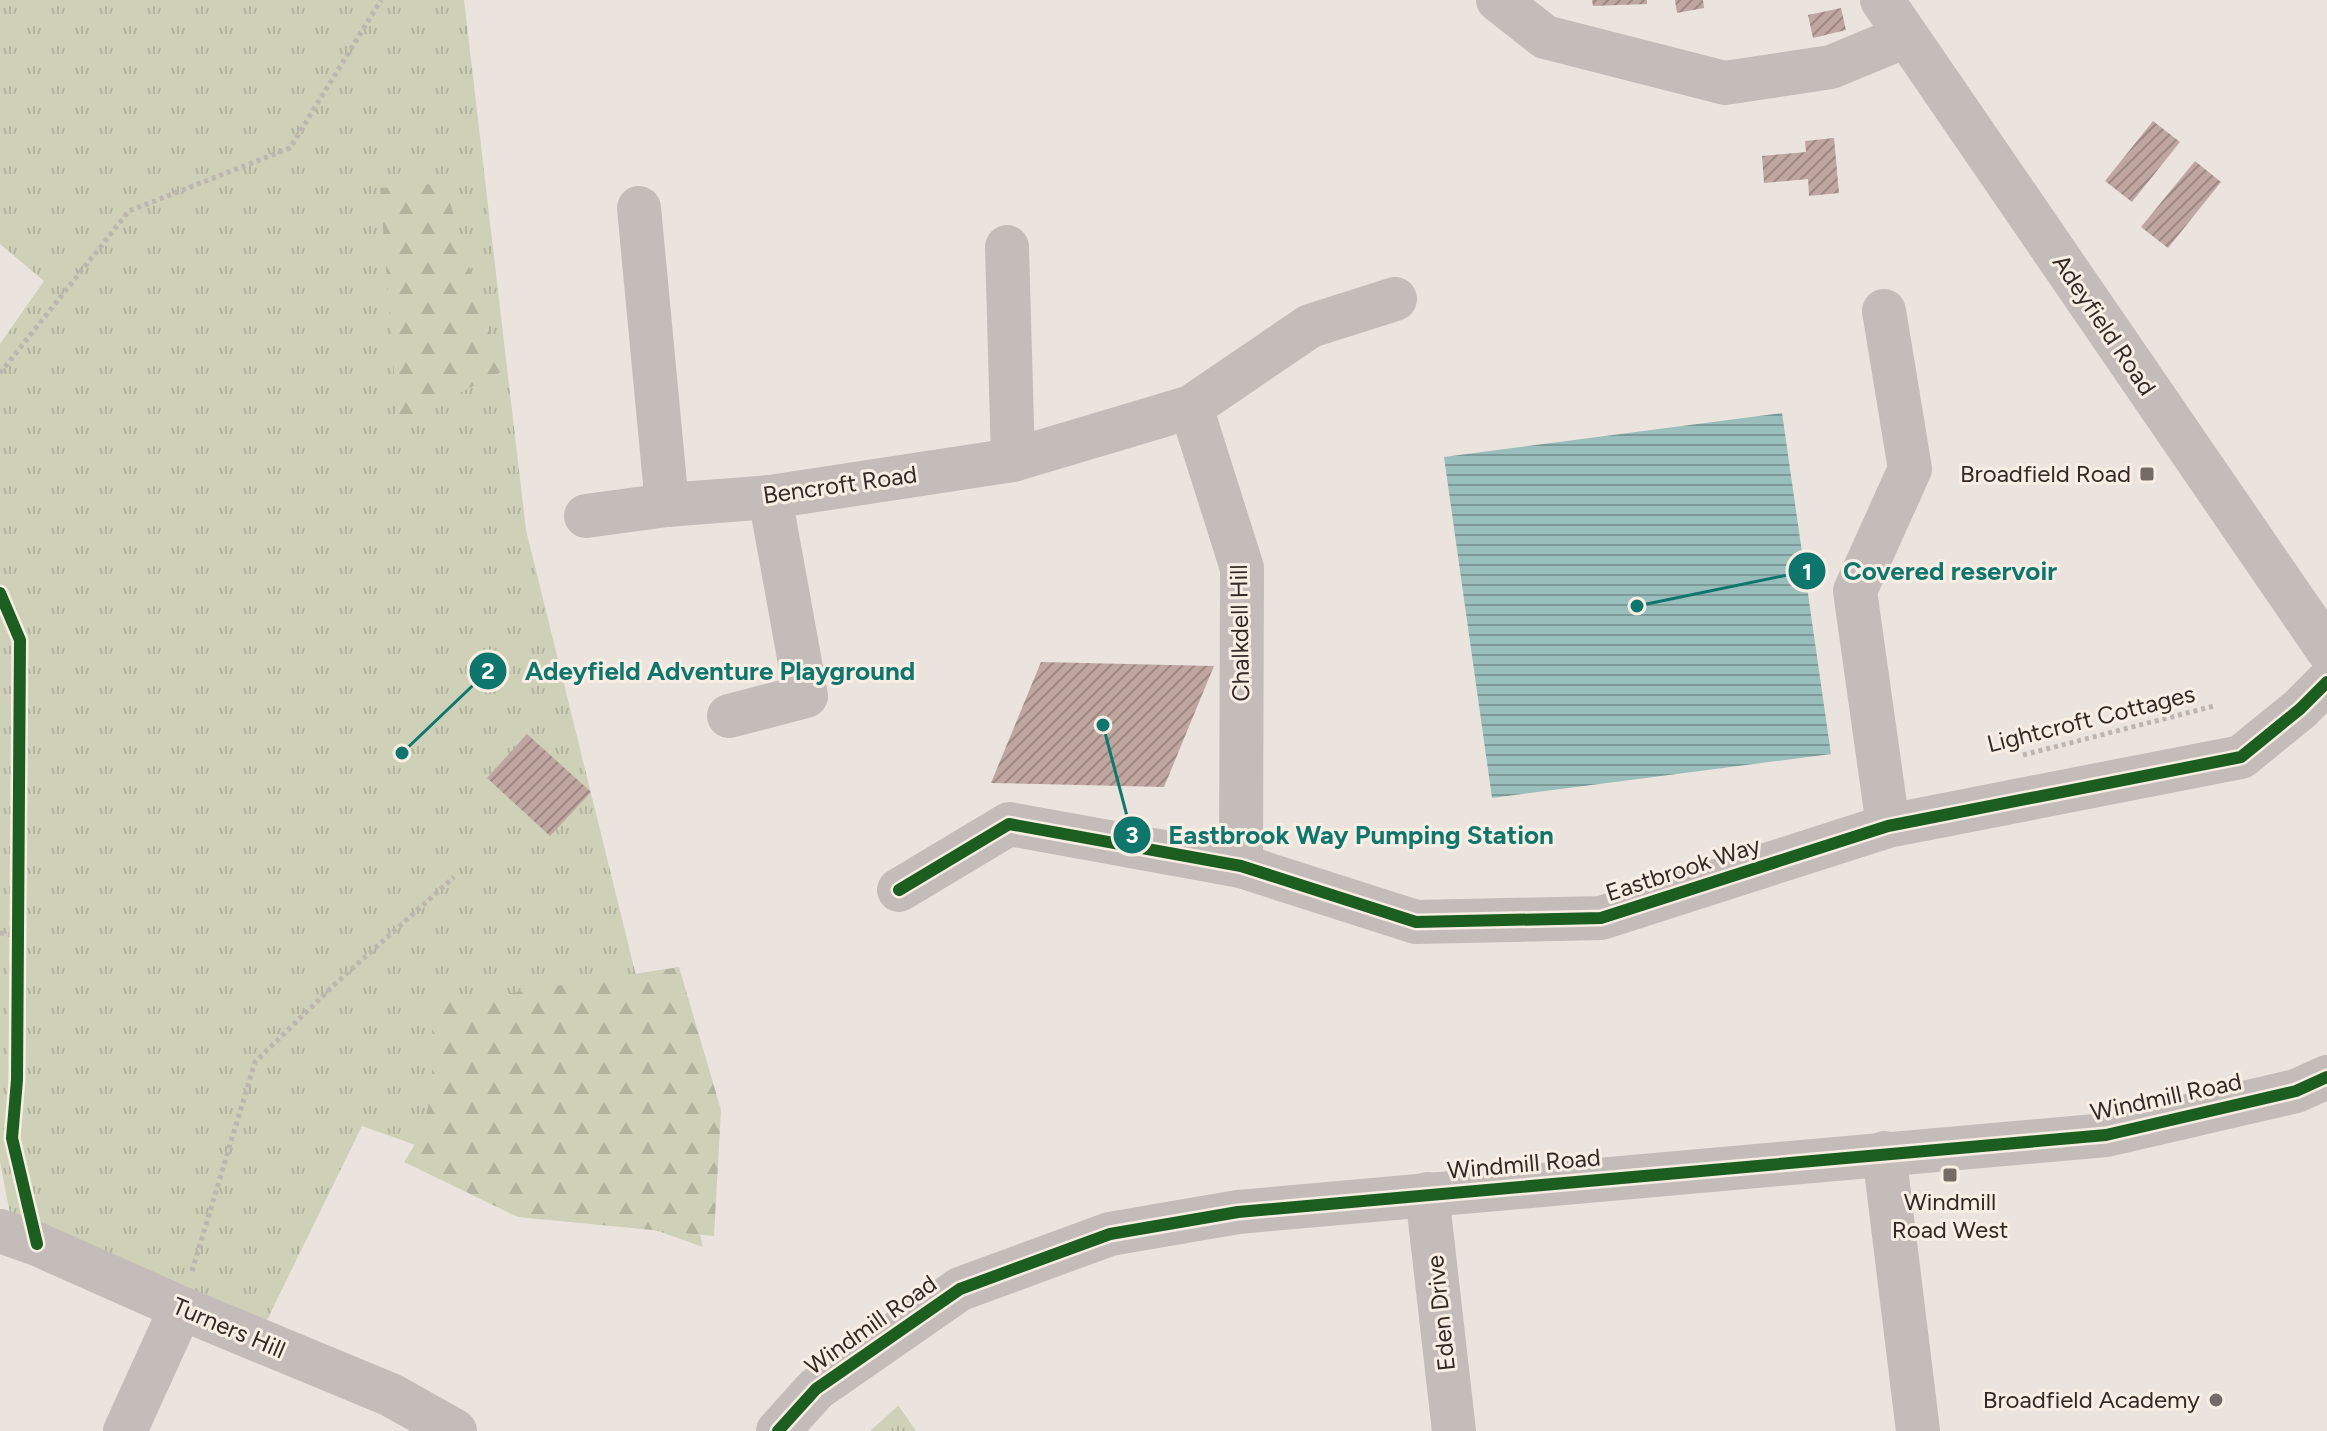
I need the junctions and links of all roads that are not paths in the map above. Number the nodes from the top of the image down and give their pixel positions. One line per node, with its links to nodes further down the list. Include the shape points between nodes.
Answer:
1 (1498, 0): 3 (street, via 1545,37 1725,83 1831,67)
2 (1882, 0): 3 (street, Adeyfield Road)
3 (1906, 36): 13 (street, Adeyfield Road)
4 (639, 208): 11 (street)
5 (1007, 247): 9 (street)
6 (1395, 299): 8 (street, Bencroft Road, via 1310,326)
7 (1884, 311): 16 (street, via 1910,469 1855,591)
8 (1191, 407): 9 (street, Bencroft Road); 17 (street, Chalkdell Hill, via 1242,568)
9 (1013, 460): 10 (street, Bencroft Road)
10 (770, 497): 11 (street, Bencroft Road); 15 (street, via 806,696)
11 (667, 505): 12 (street, Bencroft Road)
12 (586, 516)
13 (2327, 649)
14 (2327, 682): 16 (street, Eastbrook Way, via 2241,757)
15 (729, 716)
16 (1888, 826): 17 (street, Eastbrook Way, via 1601,918 1416,922)
17 (1241, 866): 18 (street, Eastbrook Way, via 1009,824)
18 (899, 890)
19 (2327, 1077): 20 (street, Windmill Road, via 2296,1091 2106,1135)
20 (1884, 1153): 21 (street, Windmill Road); 28 (street)
21 (1427, 1194): 26 (street, Windmill Road, via 1238,1212 1110,1234 960,1289 816,1389); 27 (street, Eden Drive)
22 (0, 1231): 23 (street, Turners Hill)
23 (181, 1308): 24 (street); 25 (street, Turners Hill, via 391,1395)
24 (125, 1431)
25 (455, 1431)
26 (778, 1431)
27 (1454, 1431)
28 (1918, 1431)

